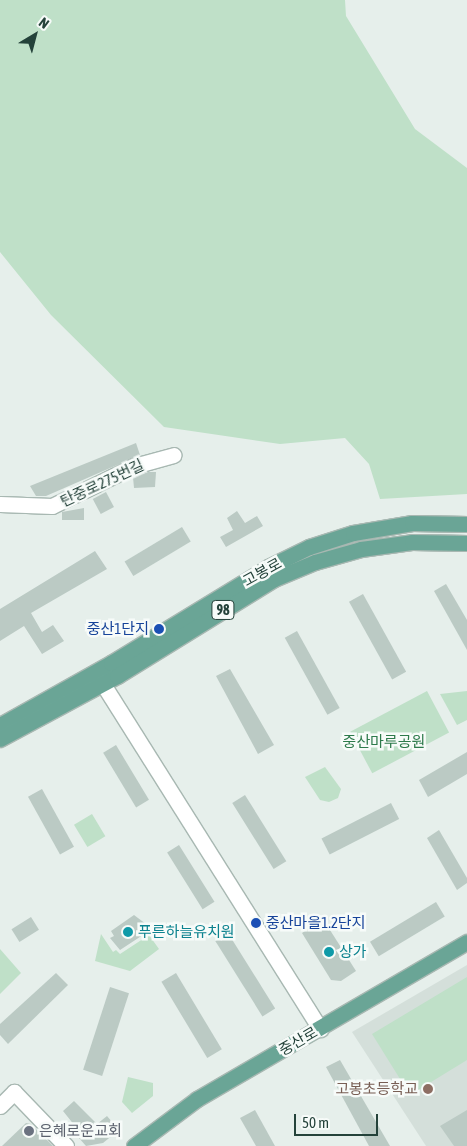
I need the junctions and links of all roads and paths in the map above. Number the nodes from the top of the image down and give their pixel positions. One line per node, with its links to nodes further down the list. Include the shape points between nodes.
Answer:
1 (174, 455): 2 (street, 탄중로275번길, via 134,466 52,506)
2 (0, 504)
3 (467, 524): 5 (main road, 고봉로 / 98, via 412,523 353,533 309,547 268,567)
4 (467, 544): 5 (main road, 고봉로 / 98, via 412,542 362,549 315,562 274,579)
5 (99, 678): 6 (main road, 고봉로 / 98); 7 (main road, 고봉로 / 98); 9 (street)
6 (0, 724)
7 (0, 739)
8 (467, 942): 9 (main road, 중산로)
9 (320, 1029): 12 (main road, 중산로, via 198,1099)
10 (0, 1106): 11 (street, via 14,1092)
11 (66, 1146)
12 (134, 1146)

